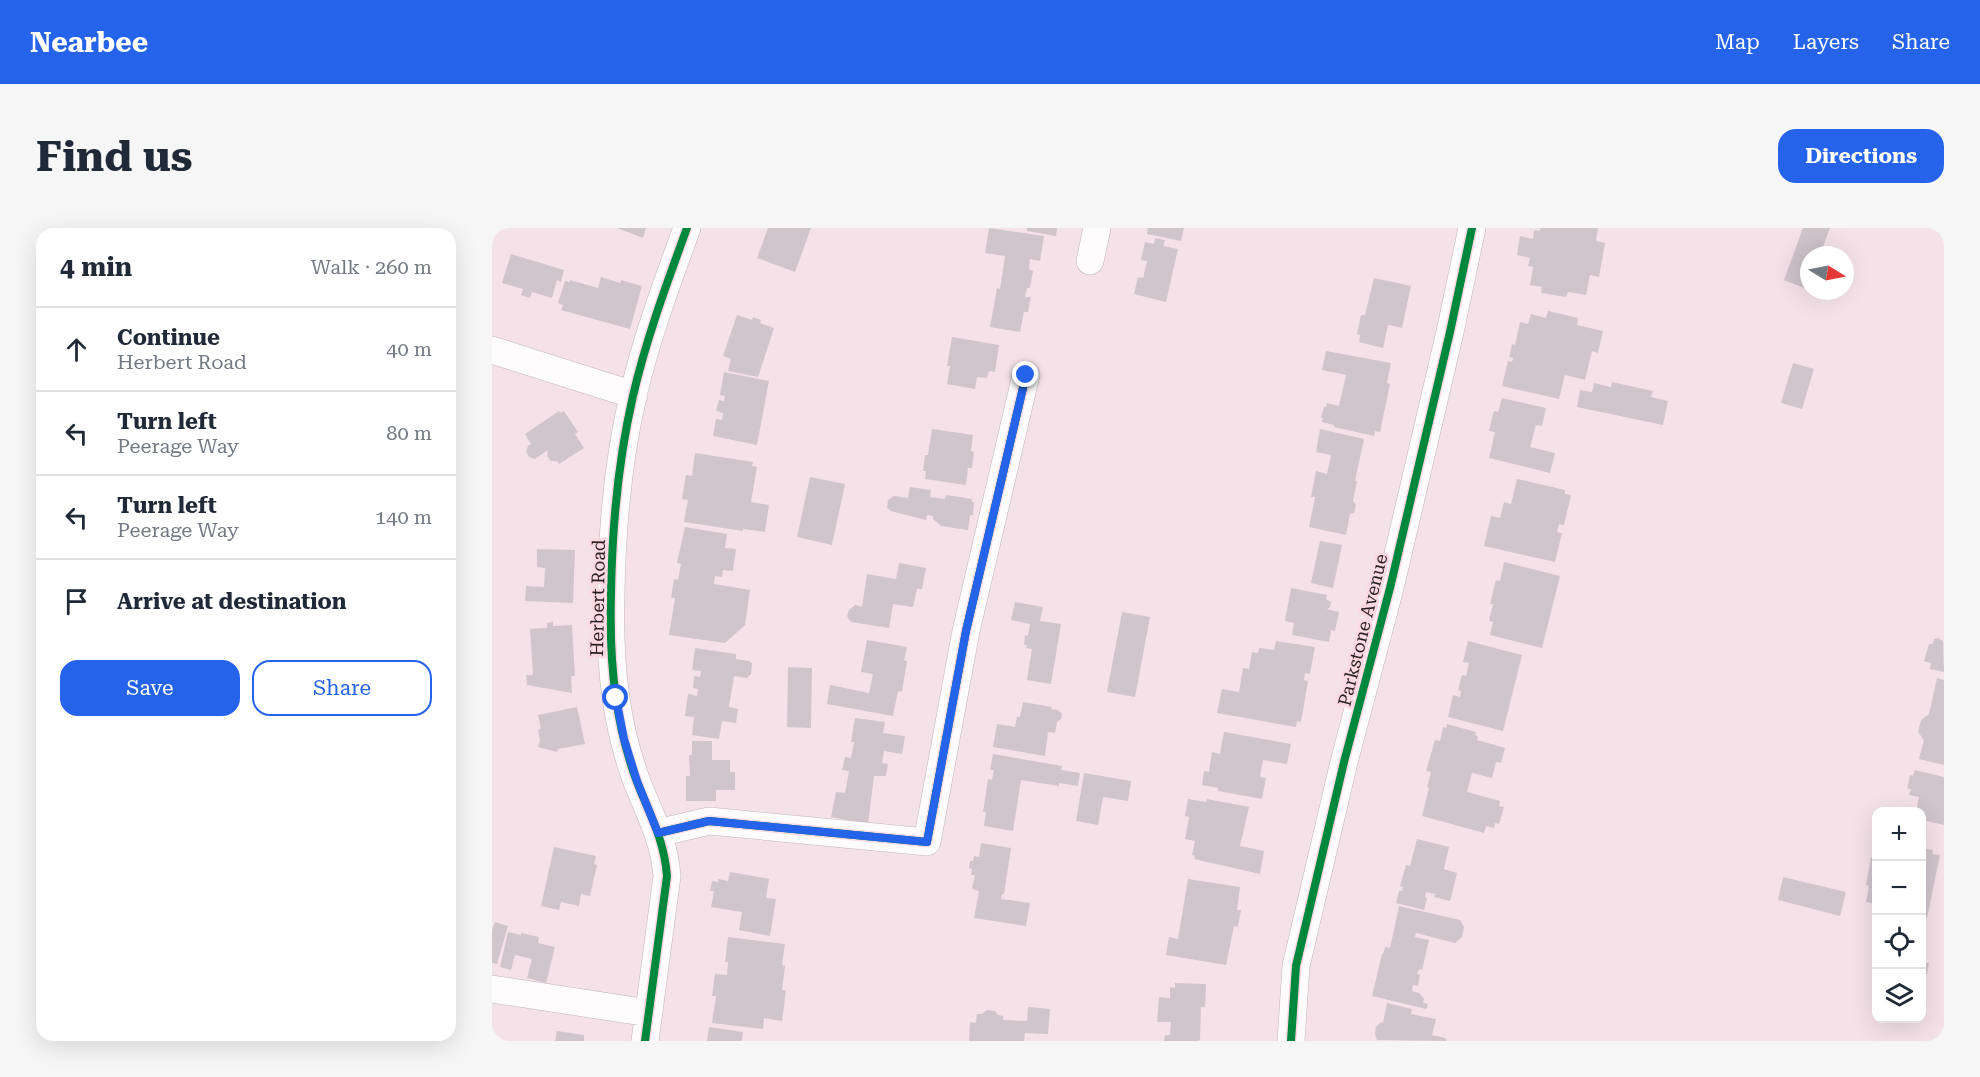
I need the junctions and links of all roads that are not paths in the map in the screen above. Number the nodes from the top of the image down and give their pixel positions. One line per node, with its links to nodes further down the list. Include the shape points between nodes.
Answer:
1 (687, 228): 7 (street, Herbert Road)
2 (1097, 228): 4 (street)
3 (1472, 228): 12 (street, Parkstone Avenue, via 1390,588 1296,966)
4 (1090, 261)
5 (492, 350): 7 (street)
6 (1026, 375): 8 (street, via 966,631 927,842 709,821)
7 (634, 394): 8 (street, Herbert Road, via 615,505 612,663 624,739)
8 (658, 833): 10 (street, Herbert Road, via 667,876)
9 (492, 989): 10 (street)
10 (649, 1013): 11 (street, Herbert Road)
11 (645, 1041)
12 (1292, 1041)

